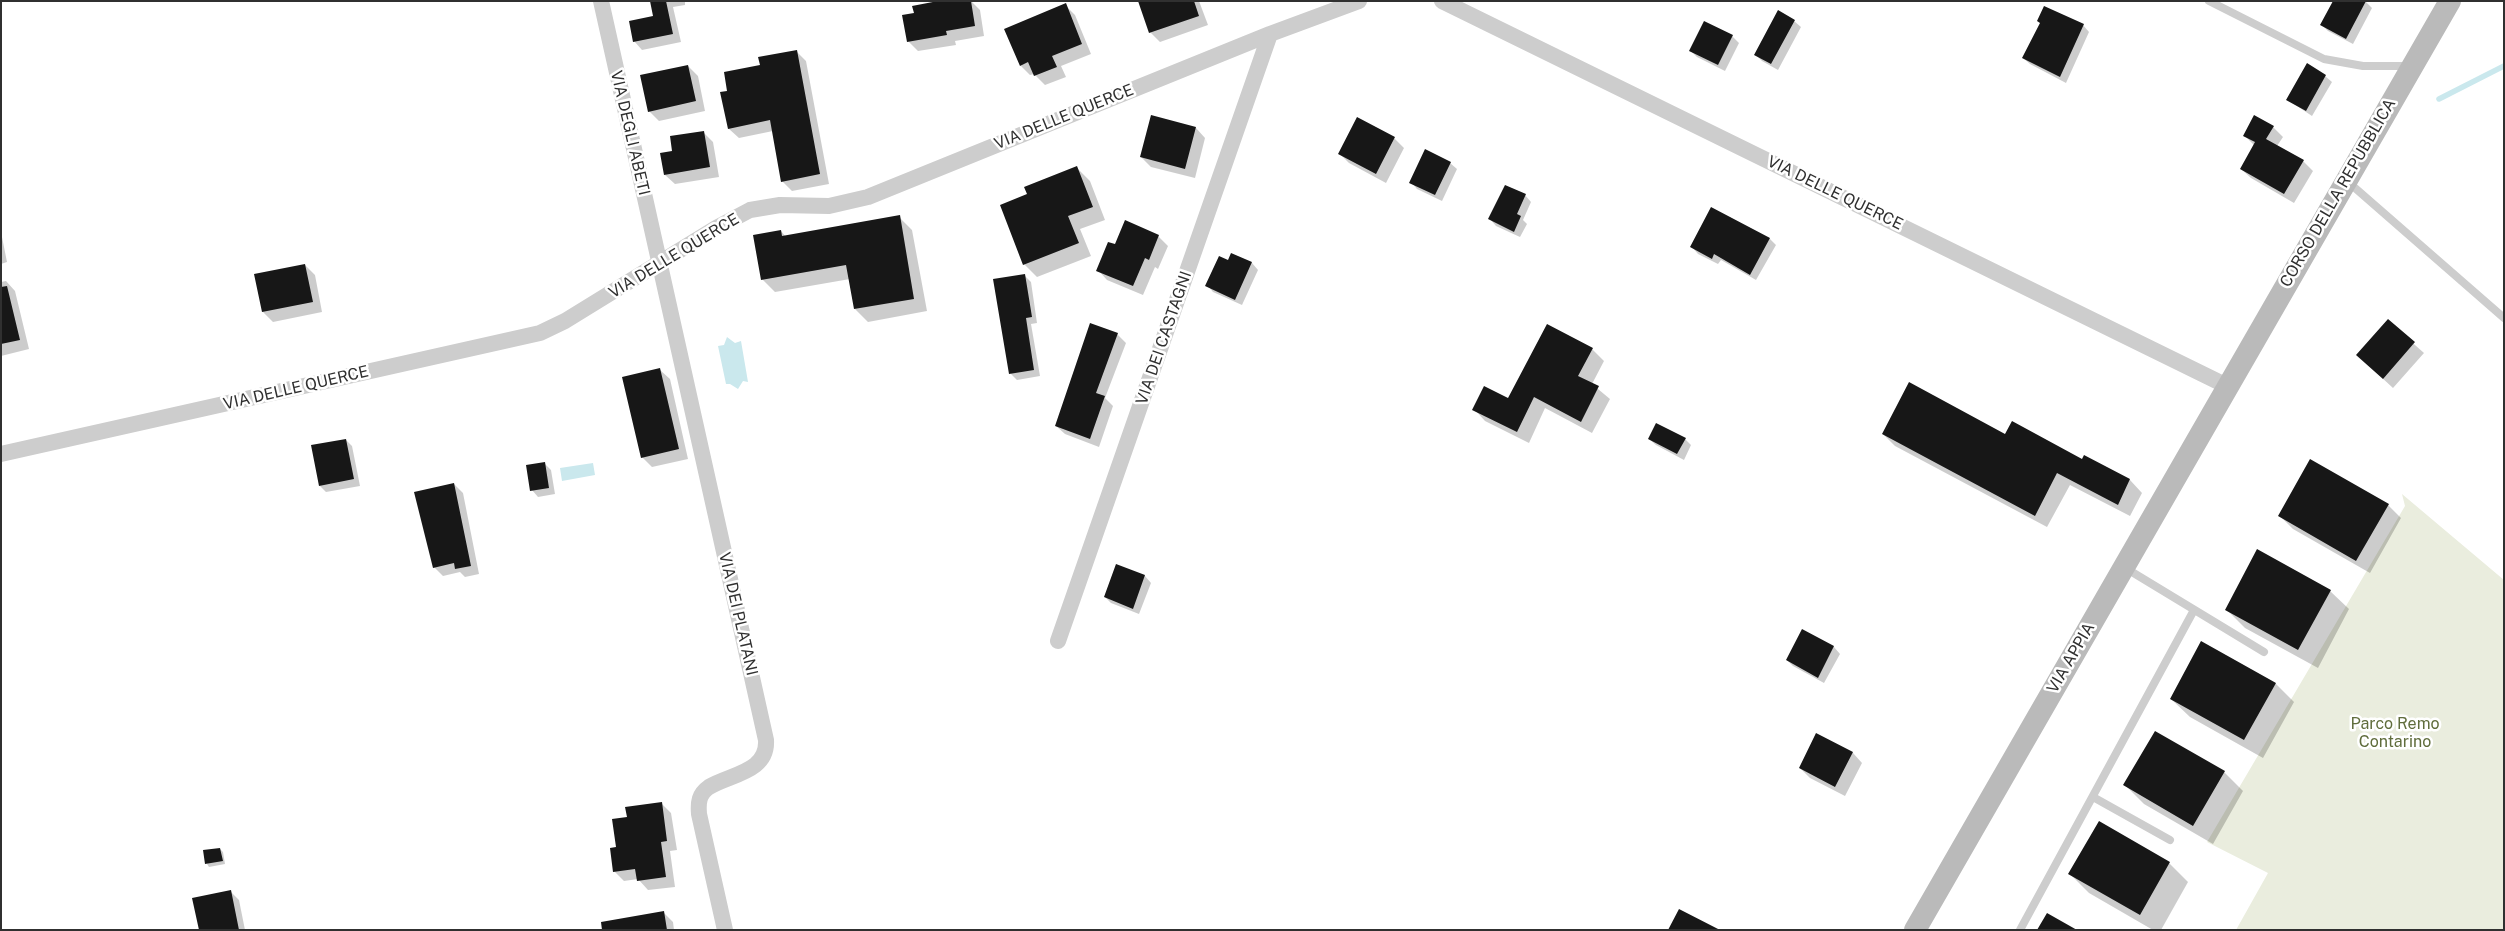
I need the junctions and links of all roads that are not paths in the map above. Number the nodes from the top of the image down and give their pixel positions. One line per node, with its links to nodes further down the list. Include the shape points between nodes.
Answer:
1 (601, 1): 9 (street, VIA DEGLI ABETI)
2 (1359, 1): 6 (street, VIA DELLE QUERCE)
3 (1442, 1): 11 (street, VIA DELLE QUERCE)
4 (2209, 1): 7 (lane, via 2329,61 2363,66)
5 (2450, 1): 7 (street, CORSO DELLA REPUBBLICA)
6 (1270, 34): 9 (street, VIA DELLE QUERCE, via 859,200 829,206 780,205 750,210); 15 (street, VIA DEI CASTAGNI)
7 (2412, 66): 8 (street, CORSO DELLA REPUBBLICA)
8 (2346, 180): 10 (lane); 11 (street, CORSO DELLA REPUBBLICA)
9 (660, 264): 12 (street, VIA DELLE QUERCE, via 566,321 532,335); 19 (street, VIA DEI PLATANI, via 766,740 766,752 761,762 709,786 699,802)
10 (2504, 318)
11 (2227, 386): 13 (street, VIA APPIA)
12 (1, 454)
13 (2123, 566): 14 (lane); 20 (street, VIA APPIA)
14 (2194, 610): 16 (lane); 17 (lane)
15 (1058, 641)
16 (2264, 652)
17 (2093, 797): 18 (lane); 21 (lane)
18 (2170, 840)
19 (725, 930)
20 (1915, 930)
21 (2020, 930)

